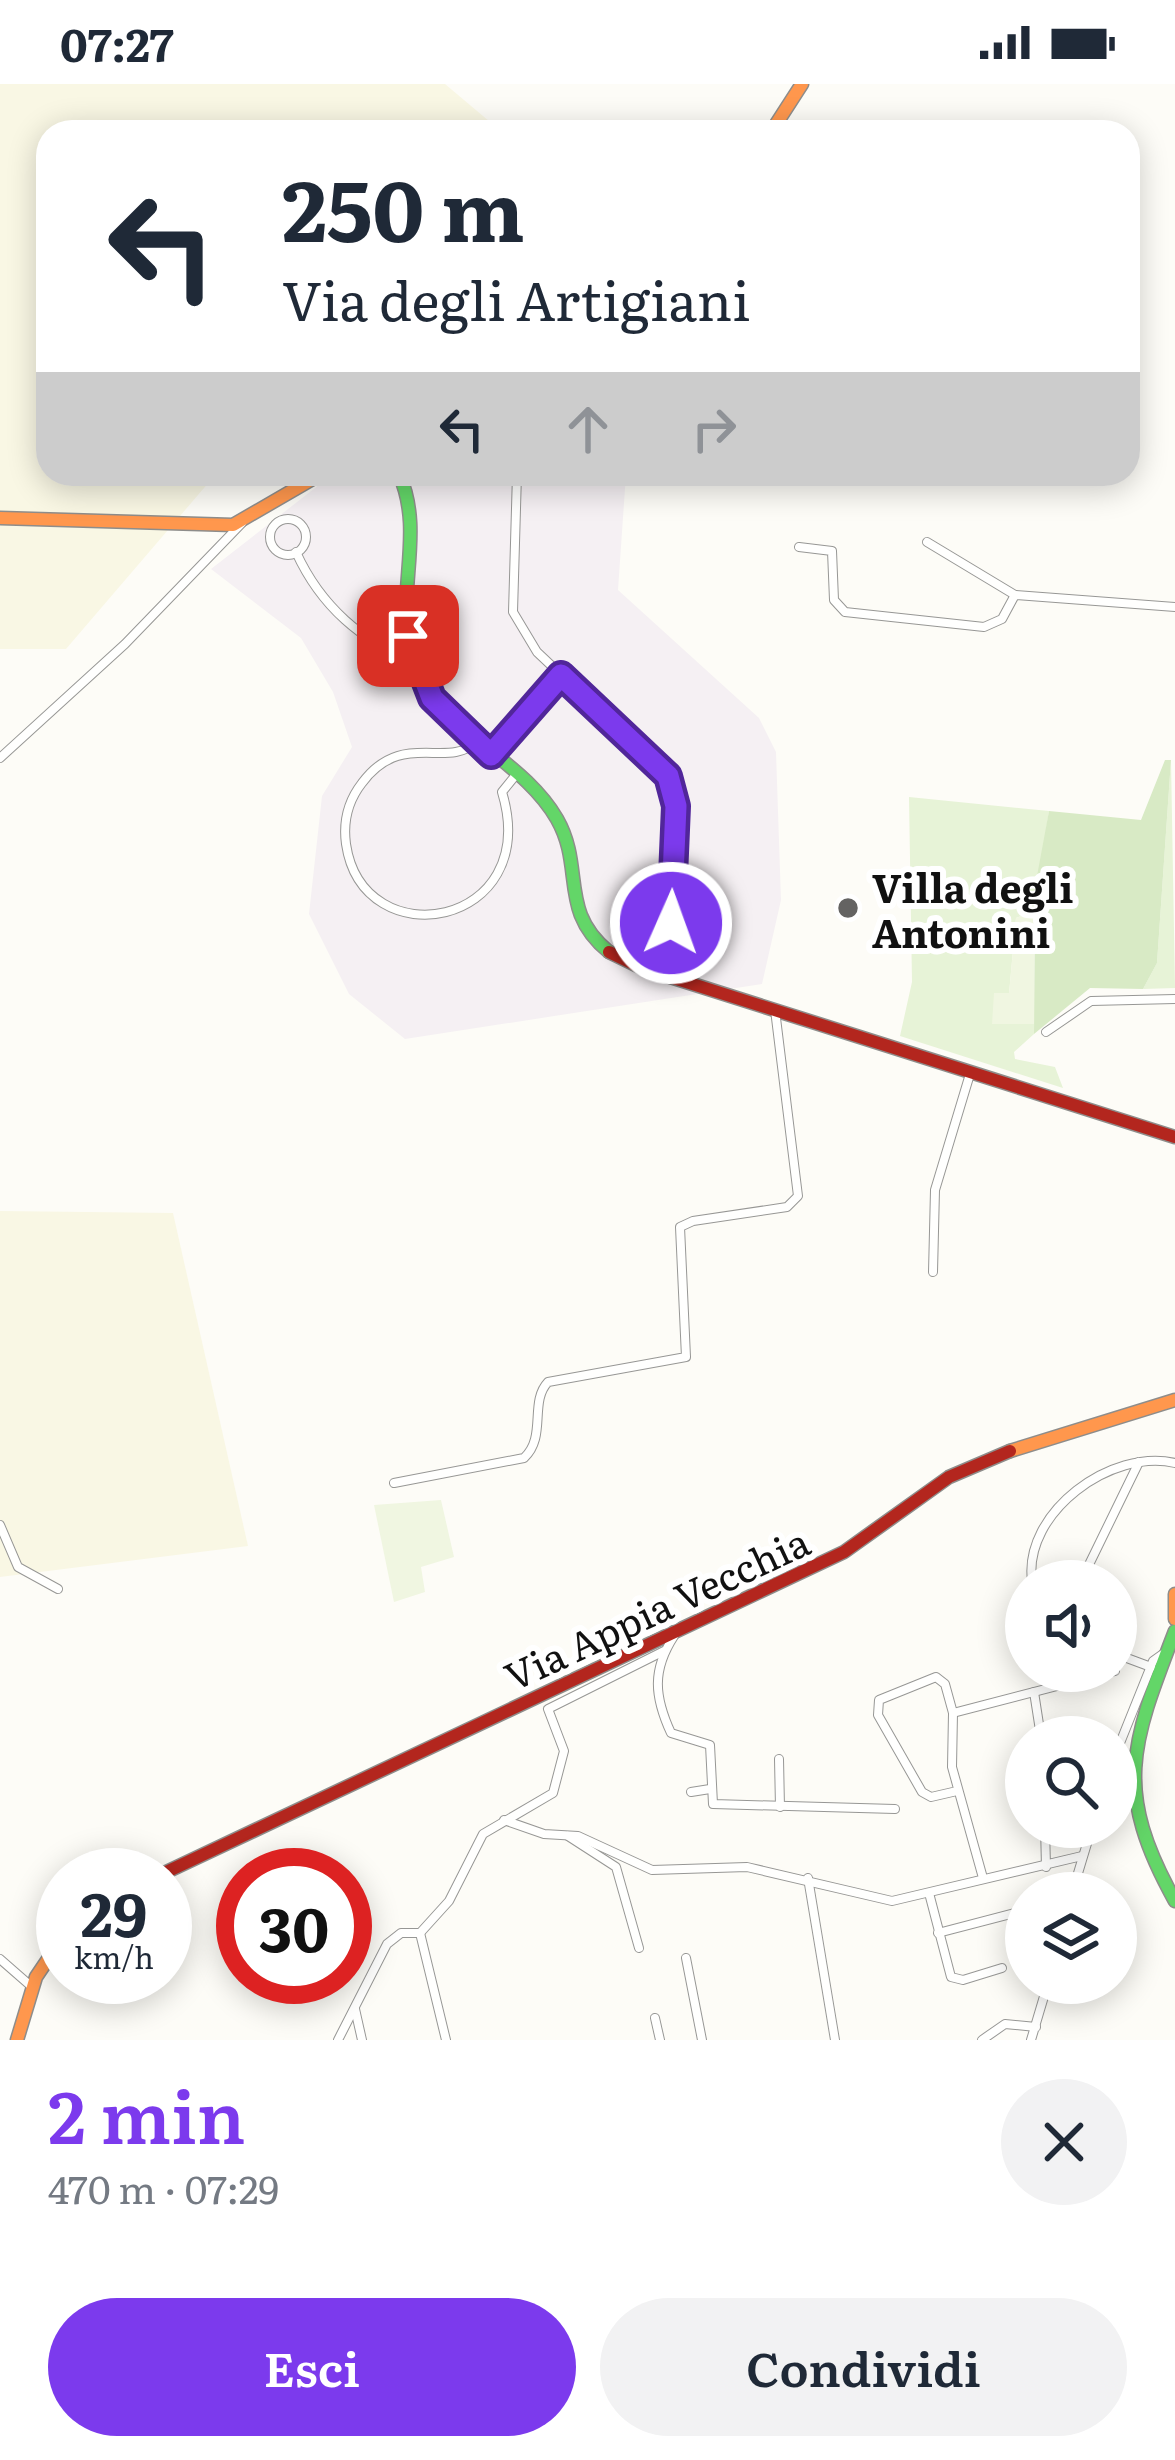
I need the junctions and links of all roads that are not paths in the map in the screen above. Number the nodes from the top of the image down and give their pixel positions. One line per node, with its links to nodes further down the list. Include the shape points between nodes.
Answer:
1 (802, 84): 2 (street)
2 (779, 120)
3 (302, 486): 7 (street)
4 (403, 486): 13 (street, via 413,514 407,625)
5 (517, 486): 14 (street, via 512,608 531,645)
6 (0, 518): 7 (street)
7 (243, 522): 17 (street)
8 (927, 542): 11 (street)
9 (799, 547): 11 (street, via 832,551 834,600 845,612 984,627 1002,619)
10 (296, 552): 10 (street, via 303,527 282,520 271,542 281,553); 13 (street, via 330,608)
11 (1015, 595): 12 (street)
12 (1175, 607)
13 (415, 666): 15 (street, via 439,706)
14 (561, 675): 16 (street); 19 (street, via 668,776 676,806)
15 (476, 742): 16 (street); 18 (street, via 461,754 404,753 360,784 346,836 355,871 373,894 427,915 482,895 507,855 502,792)
16 (491, 755): 18 (street)
17 (0, 758)
18 (515, 776): 21 (street, via 559,823 575,909 598,944 642,968)
19 (671, 923)
20 (1175, 999): 22 (street, via 1091,1001)
21 (775, 1010): 23 (street); 29 (street, via 798,1196 787,1207 680,1227 686,1357 548,1382 534,1448 524,1458)
22 (1046, 1032)
23 (970, 1074): 24 (street); 25 (street, via 934,1190)
24 (1175, 1137)
25 (933, 1272)
26 (1175, 1400): 37 (street, Via Appia Vecchia, via 1019,1447 950,1477 844,1552)
27 (1140, 1461): 28 (street); 31 (street, via 1097,1473 1068,1498); 32 (street)
28 (1175, 1462)
29 (394, 1483)
30 (0, 1525): 33 (street, via 18,1567)
31 (1038, 1560)
32 (1091, 1560)
33 (58, 1589)
34 (1175, 1594): 35 (street)
35 (1175, 1619)
36 (1175, 1631): 38 (street)
37 (674, 1636): 39 (street); 59 (street, Via Appia Vecchia)
38 (1168, 1650): 43 (street); 65 (street, via 1134,1791 1143,1841)
39 (664, 1651): 49 (street, via 655,1676 667,1725 676,1738 710,1745); 54 (street, via 549,1707 565,1753 558,1782 547,1800)
40 (1137, 1663): 41 (street)
41 (1140, 1664): 42 (street); 43 (street)
42 (1137, 1665)
43 (1151, 1666): 47 (street)
44 (1034, 1692): 45 (street); 46 (street)
45 (953, 1713): 51 (street); 51 (street, via 941,1679 902,1688 876,1709 922,1792)
46 (1038, 1716)
47 (1131, 1716)
48 (778, 1759): 52 (street)
49 (710, 1790): 50 (street); 52 (street, via 718,1807)
50 (691, 1792)
51 (957, 1792): 63 (street)
52 (780, 1807): 53 (street)
53 (895, 1809)
54 (504, 1820): 55 (street); 67 (street, via 479,1840 446,1905)
55 (566, 1834): 62 (street, via 652,1870 732,1865); 69 (street, via 616,1867)
56 (1046, 1848): 60 (street)
57 (1085, 1848): 58 (street)
58 (1082, 1856): 60 (street); 61 (street)
59 (192, 1860)
60 (1046, 1867): 63 (street)
61 (1078, 1872)
62 (808, 1878): 64 (street, via 892,1901); 85 (street)
63 (983, 1878): 64 (street)
64 (929, 1892): 68 (street)
65 (1175, 1900)
66 (1005, 1916): 68 (street)
67 (420, 1933): 76 (street, via 391,1939); 82 (street)
68 (938, 1934): 72 (street, via 954,1979)
69 (638, 1948)
70 (686, 1958): 84 (street)
71 (0, 1959): 74 (street)
72 (1002, 1968)
73 (36, 1980): 74 (street)
74 (32, 1987): 79 (street)
75 (1042, 2004): 78 (street)
76 (354, 2008): 80 (street); 81 (street)
77 (656, 2018): 83 (street)
78 (1036, 2027): 86 (street, via 1007,2024); 87 (street)
79 (17, 2040)
80 (338, 2040)
81 (362, 2040)
82 (446, 2040)
83 (660, 2040)
84 (702, 2040)
85 (836, 2040)
86 (982, 2040)
87 (1031, 2040)

